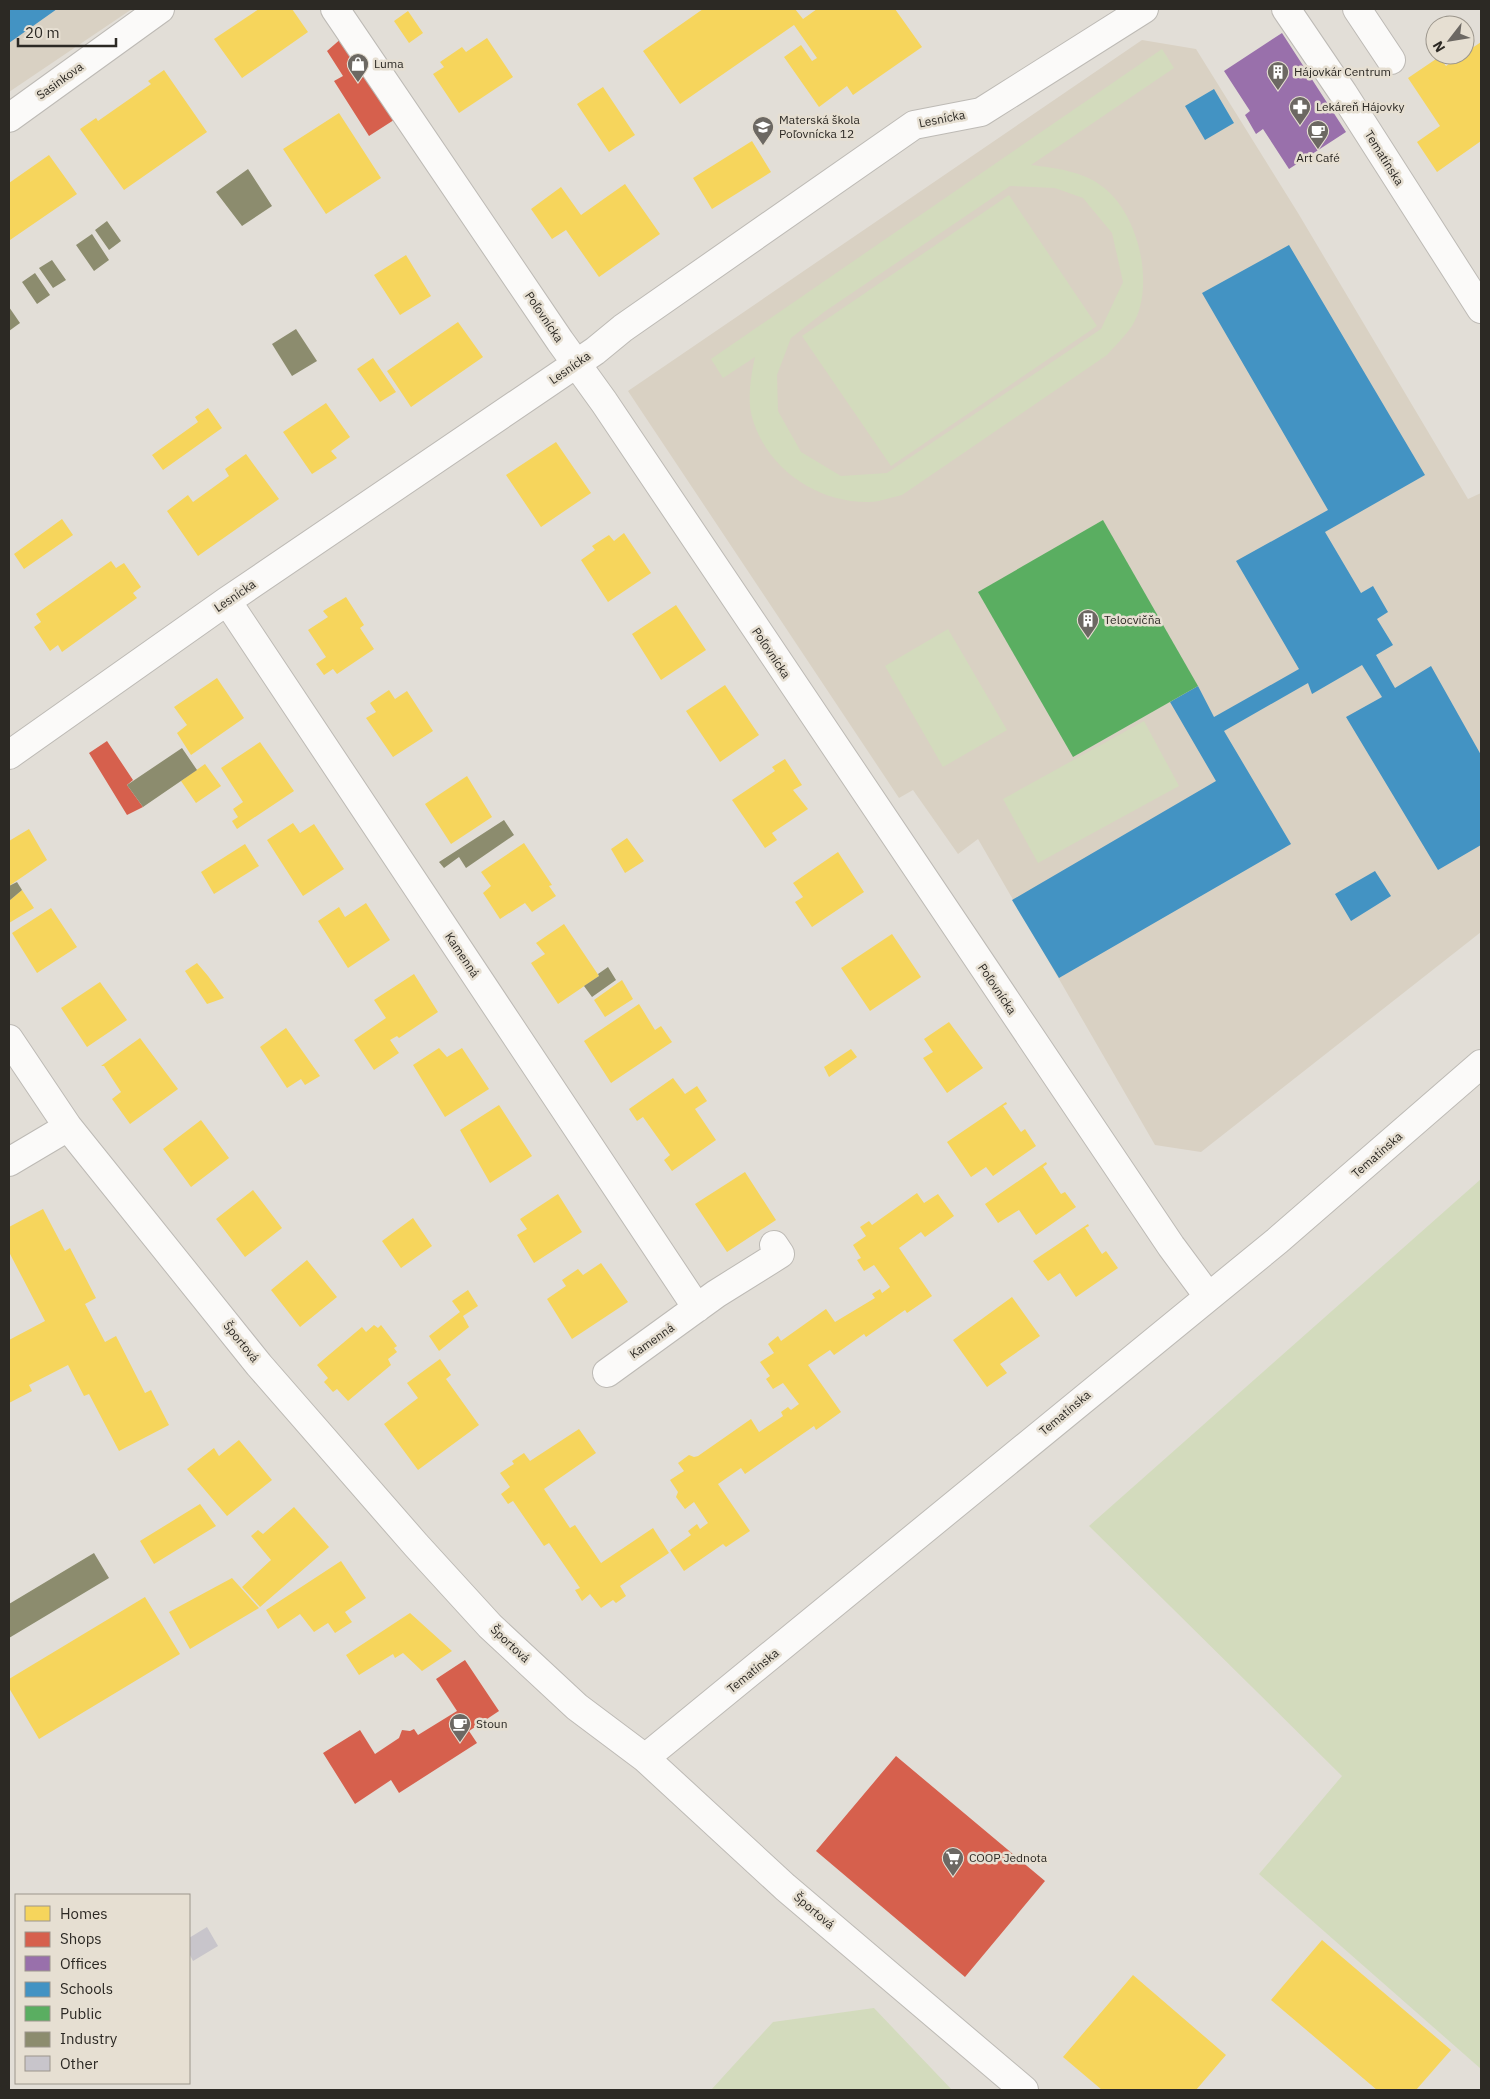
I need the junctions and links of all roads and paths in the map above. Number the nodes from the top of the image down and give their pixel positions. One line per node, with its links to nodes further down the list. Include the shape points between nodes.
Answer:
1 (160, 9): 7 (street, Sasinkova)
2 (335, 9): 9 (street, Poľovnícka)
3 (1144, 9): 9 (street, Lesnícka, via 981,112 914,125)
4 (1286, 9): 8 (street, Tematínska)
5 (1358, 9): 6 (street)
6 (1391, 60)
7 (9, 118)
8 (1481, 309)
9 (576, 364): 10 (street, Lesnícka); 17 (street, Poľovnícka, via 1171,1246)
10 (227, 601): 11 (street, Lesnícka); 18 (street, Kamenná)
11 (9, 755)
12 (9, 1039): 14 (street, Športová)
13 (1481, 1064): 17 (street, Tematínska, via 1277,1241)
14 (68, 1127): 15 (street); 20 (street, Športová, via 260,1365 490,1626 578,1708)
15 (9, 1162)
16 (774, 1245): 18 (street, Kamenná, via 780,1254)
17 (1208, 1296): 20 (street, Tematínska)
18 (697, 1308): 19 (street, Kamenná)
19 (607, 1373)
20 (645, 1758): 21 (street, Športová, via 784,1887)
21 (1024, 2090)

